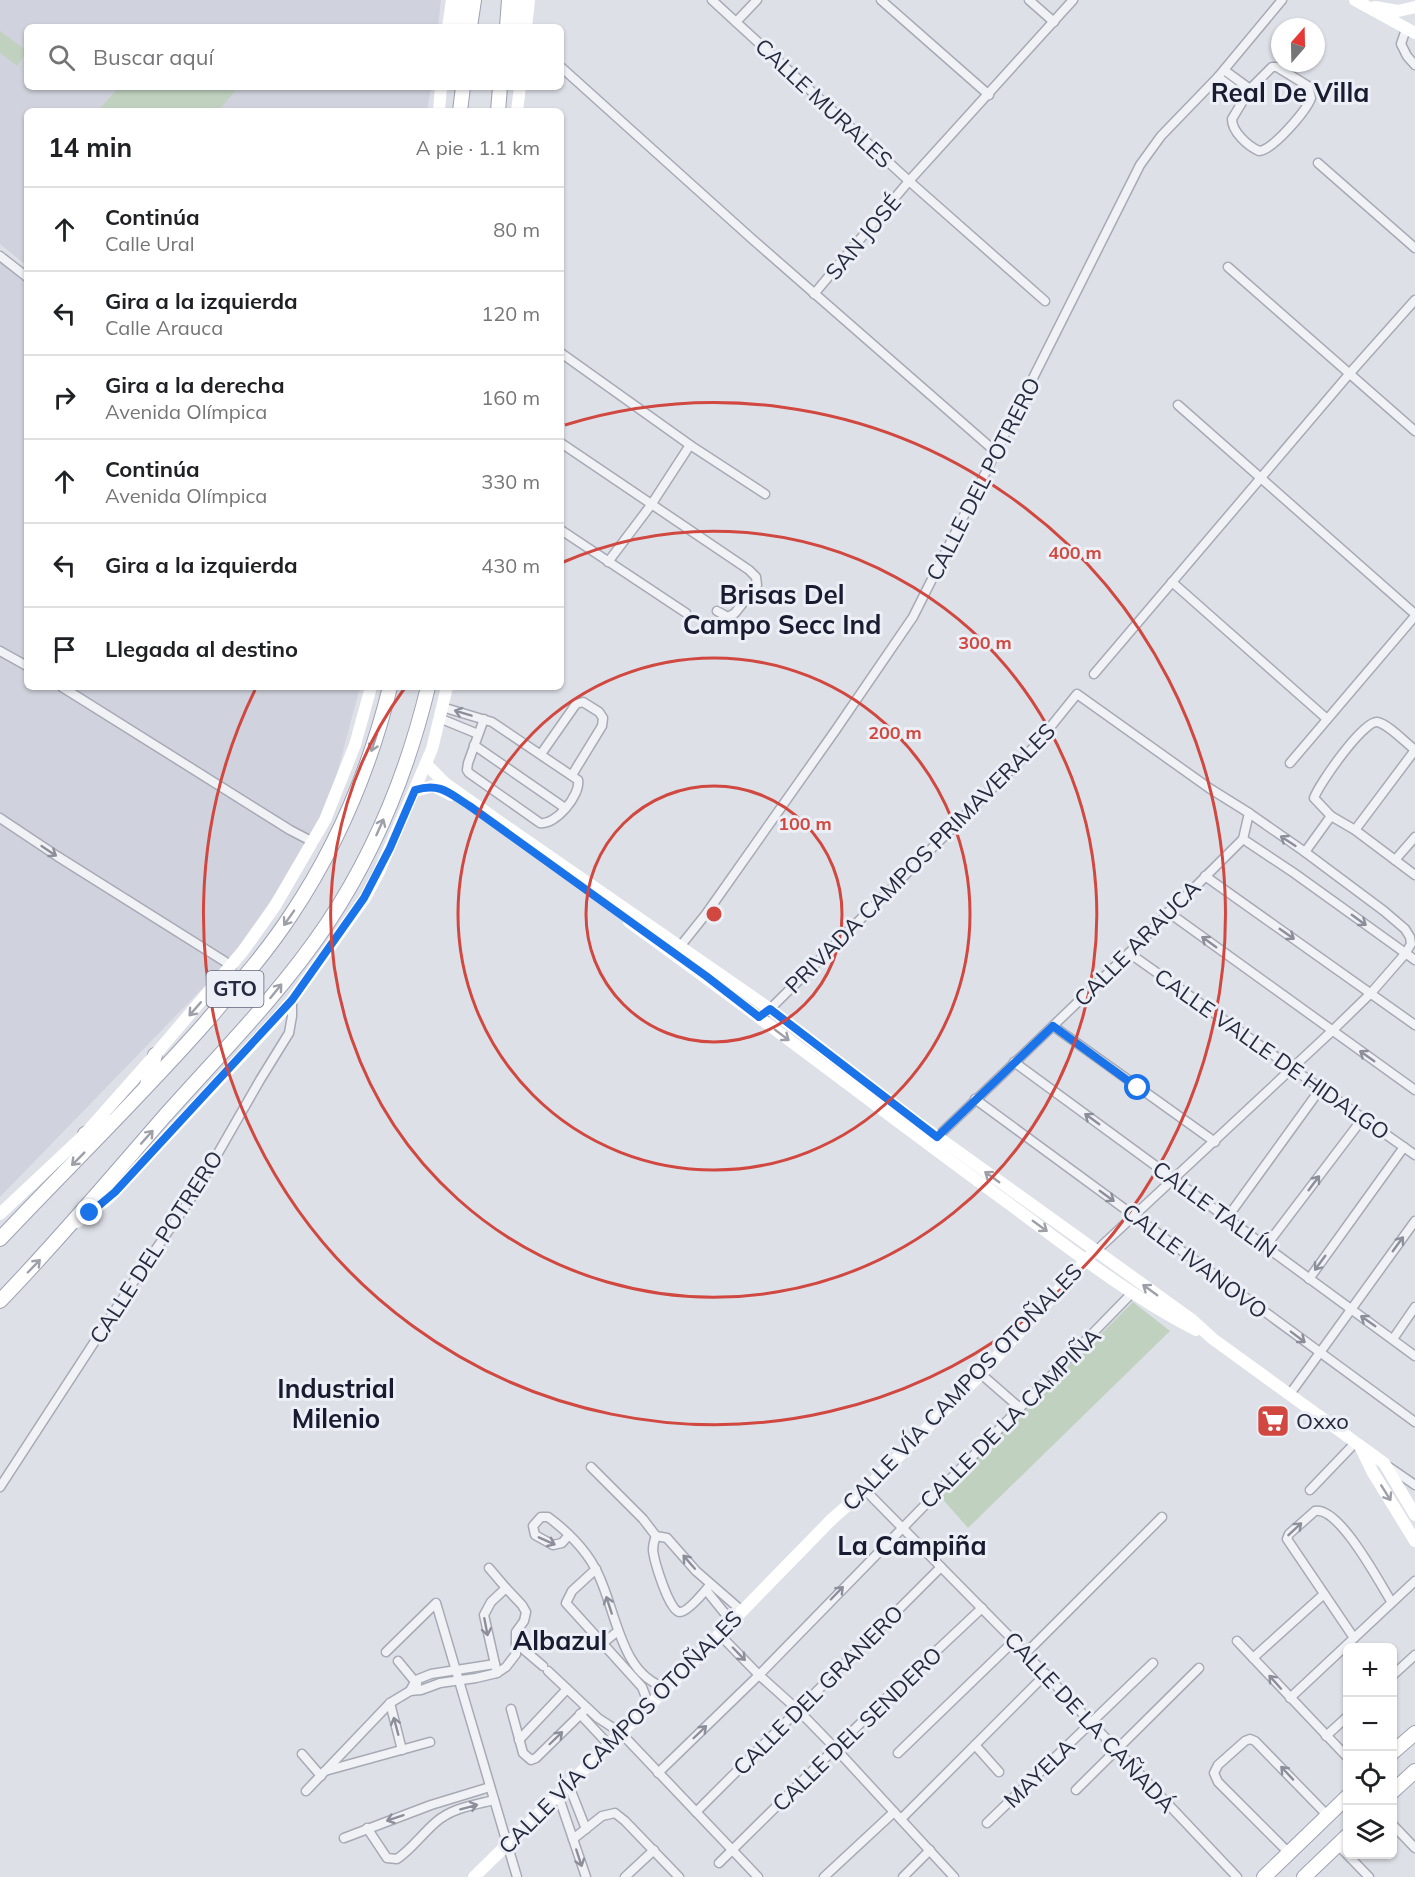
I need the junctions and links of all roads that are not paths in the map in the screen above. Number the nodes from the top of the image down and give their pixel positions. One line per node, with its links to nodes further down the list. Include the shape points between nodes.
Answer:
1 (452, 0): 17 (street)
2 (463, 0): 18 (main road)
3 (474, 0): 19 (main road)
4 (509, 0): 20 (main road)
5 (521, 0): 21 (main road)
6 (529, 0): 22 (street)
7 (712, 0): 15 (street, CALLE MURALES)
8 (757, 0): 15 (street)
9 (881, 0): 33 (street)
10 (1029, 0): 16 (street)
11 (1073, 0): 16 (street, SAN JOSÉ)
12 (1282, 0): 26 (street, CALLE DEL POTRERO)
13 (1358, 2): 14 (street, via 1398,11); 23 (street)
14 (1415, 7): 23 (street)
15 (736, 22): 40 (street, CALLE MURALES)
16 (1054, 22): 33 (street, SAN JOSÉ)
17 (448, 24)
18 (460, 24)
19 (470, 24)
20 (507, 24)
21 (517, 24)
22 (526, 24)
23 (1410, 31): 24 (street, via 1401,44)
24 (1412, 60)
25 (564, 70): 45 (street)
26 (1221, 74): 32 (street); 54 (street, CALLE DEL POTRERO, via 1161,136 1140,165)
27 (441, 90): 34 (street)
28 (457, 90): 35 (main road)
29 (463, 90): 36 (main road)
30 (501, 90): 37 (main road)
31 (520, 90): 38 (street)
32 (1247, 93): 32 (street, via 1233,114 1232,124 1251,147 1264,151 1311,98 1308,86 1274,66)
33 (989, 95): 40 (street, SAN JOSÉ)
34 (439, 108)
35 (460, 108)
36 (460, 108)
37 (498, 108)
38 (517, 108)
39 (1318, 163): 41 (street)
40 (909, 181): 45 (street, SAN JOSÉ); 47 (street, CALLE MURALES)
41 (1415, 248)
42 (0, 256): 44 (street)
43 (1227, 267): 49 (street)
44 (24, 275)
45 (814, 294): 54 (street, SAN JOSÉ)
46 (1415, 300): 49 (street)
47 (1045, 301)
48 (564, 355): 53 (street)
49 (1350, 373): 51 (street); 55 (street)
50 (1178, 405): 55 (street)
51 (1415, 431)
52 (564, 445): 57 (street)
53 (690, 445): 56 (street); 57 (street)
54 (996, 453): 96 (street, CALLE DEL POTRERO, via 903,633)
55 (1261, 477): 60 (street); 63 (street)
56 (765, 494)
57 (651, 505): 59 (street); 61 (street, via 756,577 757,585 732,616)
58 (564, 532): 59 (street)
59 (608, 562): 62 (street)
60 (1172, 582): 66 (street); 73 (street)
61 (717, 611)
62 (686, 613)
63 (1415, 615): 73 (street)
64 (0, 651): 65 (street)
65 (24, 664)
66 (1094, 674)
67 (67, 690): 90 (street)
68 (370, 690): 90 (street, via 343,777)
69 (389, 690): 111 (main road, GTO, one-way to 111, via 367,764 312,882 251,970)
70 (427, 690): 127 (main road, GTO, one-way to 70, via 272,997 327,924 353,881 392,800)
71 (446, 690): 72 (street)
72 (441, 712): 74 (street, one-way to 72); 75 (street); 80 (street)
73 (1327, 719): 79 (street)
74 (484, 720): 75 (street); 78 (street)
75 (478, 734): 76 (street)
76 (474, 745): 83 (street); 83 (street, via 467,770 501,797 542,824 553,821)
77 (1415, 750): 85 (street, via 1383,724 1366,726 1315,795 1315,800); 87 (street)
78 (542, 754): 81 (street); 81 (street, via 576,704 583,702 599,712 602,726)
79 (1290, 763)
80 (426, 764): 82 (street); 96 (street, via 446,783)
81 (573, 775): 83 (street, via 578,780 578,789)
82 (415, 790): 96 (street, via 433,786 446,791); 102 (street, via 364,898)
83 (565, 808)
84 (1249, 813): 89 (street); 91 (street, one-way to 84); 103 (street, PRIVADA CAMPOS PRIMAVERALES, via 1077,694 1035,746)
85 (1331, 816): 87 (street); 91 (street)
86 (0, 818): 100 (street, one-way to 100)
87 (1355, 831): 92 (street)
88 (1415, 837): 92 (street)
89 (1243, 838): 94 (street, CALLE ARAUCA); 98 (street, one-way to 98)
90 (313, 842): 100 (street, via 275,906)
91 (1305, 852): 98 (street, via 1405,930 1411,940)
92 (1395, 860): 93 (street)
93 (1415, 875)
94 (1205, 876): 95 (street, CALLE ARAUCA); 101 (street, one-way to 101)
95 (1168, 912): 97 (street, CALLE ARAUCA); 107 (street, one-way to 95)
96 (677, 951): 103 (street); 104 (street)
97 (1129, 953): 106 (street, CALLE ARAUCA); 110 (street, CALLE VALLE DE HIDALGO)
98 (1406, 954): 99 (street); 101 (street, CALLE VÍA CAMPOS OTOÑALES)
99 (1415, 960)
100 (232, 966): 108 (street, one-way to 108)
101 (1371, 993): 105 (street); 107 (street, CALLE VÍA CAMPOS OTOÑALES)
102 (292, 1000): 127 (street, via 115,1192); 149 (street, CALLE DEL POTRERO, via 290,1033 198,1188)
103 (770, 1009): 104 (street, PRIVADA CAMPOS PRIMAVERALES); 118 (street)
104 (759, 1017): 118 (street, one-way to 118)
105 (1415, 1025)
106 (1053, 1026): 109 (street, CALLE ARAUCA); 119 (street)
107 (1332, 1031): 110 (street, CALLE VÍA CAMPOS OTOÑALES); 113 (street, one-way to 107)
108 (155, 1055): 111 (main road); 117 (street)
109 (1014, 1062): 114 (street, CALLE ARAUCA); 122 (street, CALLE TALLÍN, one-way to 109)
110 (1294, 1068): 112 (street, CALLE VALLE DE HIDALGO); 119 (street, CALLE VÍA CAMPOS OTOÑALES)
111 (147, 1088): 115 (main road, GTO)
112 (1321, 1088): 116 (street, CALLE VALLE DE HIDALGO); 125 (street)
113 (1415, 1090)
114 (975, 1099): 118 (street, CALLE ARAUCA); 124 (street, CALLE IVANOVO, one-way to 124)
115 (120, 1117): 117 (main road); 128 (main road, GTO, one-way to 128)
116 (1363, 1118): 120 (street, CALLE VALLE DE HIDALGO); 129 (street, one-way to 116)
117 (85, 1134): 123 (street)
118 (932, 1141): 130 (street, one-way to 118); 131 (street, one-way to 131)
119 (1215, 1142): 122 (street, CALLE VÍA CAMPOS OTOÑALES)
120 (1404, 1147): 121 (street, CALLE VALLE DE HIDALGO); 132 (street, one-way to 132)
121 (1415, 1155)
122 (1174, 1179): 124 (street, CALLE VÍA CAMPOS OTOÑALES); 125 (street, CALLE TALLÍN)
123 (0, 1214)
124 (1133, 1215): 130 (street, CALLE VÍA CAMPOS OTOÑALES); 139 (street, CALLE IVANOVO, one-way to 139)
125 (1227, 1218): 129 (street, CALLE TALLÍN)
126 (1415, 1221): 136 (street, one-way to 126)
127 (67, 1229): 134 (main road, GTO, one-way to 127)
128 (0, 1239)
129 (1266, 1246): 132 (street, CALLE TALLÍN)
130 (1096, 1251): 131 (street, CALLE VÍA CAMPOS OTOÑALES); 137 (street, one-way to 130)
131 (1086, 1260): 133 (street); 141 (street, CALLE VÍA CAMPOS OTOÑALES)
132 (1309, 1279): 136 (street, CALLE TALLÍN)
133 (1132, 1293): 137 (street); 143 (street, CALLE DE LA CAMPIÑA)
134 (0, 1301)
135 (1415, 1307): 138 (street)
136 (1350, 1309): 138 (street, CALLE TALLÍN, one-way to 136); 139 (street)
137 (1213, 1339): 142 (street)
138 (1393, 1339): 140 (street, CALLE TALLÍN)
139 (1320, 1353): 142 (street); 144 (street, CALLE IVANOVO)
140 (1415, 1356)
141 (981, 1374): 143 (street); 150 (street, CALLE VÍA CAMPOS OTOÑALES)
142 (1290, 1394): 145 (street)
143 (1020, 1408): 154 (street, CALLE DE LA CAMPIÑA)
144 (1415, 1422)
145 (1358, 1443): 146 (street); 151 (street); 157 (street, one-way to 157)
146 (1384, 1463): 148 (street); 152 (street)
147 (591, 1467): 156 (street)
148 (1415, 1485)
149 (0, 1487)
150 (864, 1490): 154 (street, CALLE DE LA CAÑADÁ); 167 (street, CALLE VÍA CAMPOS OTOÑALES)
151 (1311, 1490)
152 (1413, 1505)
153 (1162, 1517): 177 (street)
154 (902, 1527): 158 (street, CALLE DE LA CAÑADÁ); 189 (street, CALLE DE LA CAMPIÑA, one-way to 154)
155 (568, 1536): 160 (street)
156 (656, 1536): 162 (street, one-way to 156, via 667,1538); 162 (street, via 654,1553 675,1611 685,1610)
157 (1415, 1541)
158 (941, 1567): 166 (street, CALLE DE LA CAÑADÁ); 200 (street, CALLE DEL GRANERO)
159 (489, 1568): 163 (street)
160 (596, 1569): 169 (street, one-way to 160); 175 (street, via 572,1591 566,1603)
161 (1415, 1581): 165 (street)
162 (708, 1587): 167 (street); 168 (street)
163 (506, 1588): 174 (street, via 526,1612 516,1632); 183 (street, one-way to 183, via 484,1614)
164 (1324, 1594): 165 (street, one-way to 165, via 1287,1539 1317,1510 1328,1514 1348,1534); 171 (street); 179 (street)
165 (1391, 1601): 171 (street)
166 (982, 1608): 172 (street, CALLE DE LA CAÑADÁ); 212 (street, CALLE DEL SENDERO)
167 (742, 1611): 168 (street, CALLE VÍA CAMPOS OTOÑALES)
168 (731, 1621): 170 (street, CALLE VÍA CAMPOS OTOÑALES)
169 (618, 1631): 175 (street); 181 (street)
170 (719, 1634): 189 (street, one-way to 189); 192 (street, CALLE VÍA CAMPOS OTOÑALES)
171 (1354, 1638): 196 (street)
172 (1014, 1641): 177 (street, CALLE DE LA CAÑADÁ); 216 (street)
173 (1237, 1641): 179 (street)
174 (516, 1643): 183 (street, via 512,1661); 193 (street)
175 (603, 1643): 185 (street)
176 (386, 1652): 186 (street, via 436,1604)
177 (1026, 1653): 188 (street, CALLE DE LA CAÑADÁ)
178 (1415, 1655): 187 (street)
179 (1253, 1658): 196 (street, one-way to 179)
180 (398, 1661): 190 (street)
181 (634, 1662): 185 (street); 192 (street, via 650,1679)
182 (1154, 1664): 203 (street, MAYELA)
183 (496, 1668): 186 (street); 191 (street)
184 (1199, 1668): 214 (street)
185 (625, 1669): 198 (street, via 642,1687)
186 (457, 1670): 190 (street); 191 (street)
187 (1397, 1671)
188 (1046, 1674): 203 (street, CALLE DE LA CAÑADÁ); 210 (street)
189 (759, 1675): 200 (street); 222 (street, CALLE DE LA CAMPIÑA, one-way to 189)
190 (416, 1680): 194 (street); 195 (street)
191 (460, 1682): 194 (street); 225 (street)
192 (667, 1688): 198 (street, CALLE VÍA CAMPOS OTOÑALES)
193 (567, 1689): 201 (street); 207 (street)
194 (420, 1690): 195 (street)
195 (410, 1691): 197 (street)
196 (1290, 1698): 206 (street)
197 (390, 1703): 211 (street); 213 (street, one-way to 197)
198 (649, 1705): 204 (street, CALLE VÍA CAMPOS OTOÑALES)
199 (511, 1709): 207 (street)
200 (798, 1710): 212 (street); 233 (street, CALLE DEL GRANERO)
201 (584, 1711): 204 (street); 207 (street, one-way to 201, via 523,1754 531,1760 536,1758); 209 (street)
202 (1343, 1720): 206 (street)
203 (1092, 1723): 214 (street, CALLE DE LA CAÑADÁ); 238 (street, MAYELA)
204 (621, 1733): 209 (street, CALLE VÍA CAMPOS OTOÑALES); 222 (street)
205 (1415, 1733): 215 (main road)
206 (1326, 1736): 218 (street)
207 (519, 1740)
208 (429, 1742): 213 (street)
209 (609, 1745): 224 (street, CALLE VÍA CAMPOS OTOÑALES)
210 (975, 1745): 221 (street); 236 (street)
211 (345, 1748): 219 (street); 223 (street)
212 (836, 1749): 234 (street); 249 (street, CALLE DEL SENDERO)
213 (402, 1750): 219 (street)
214 (1116, 1750): 227 (street); 261 (street, CALLE DE LA CAÑADÁ)
215 (1394, 1751)
216 (898, 1753)
217 (302, 1754): 223 (street)
218 (1343, 1754)
219 (352, 1764): 223 (street)
220 (1415, 1771): 226 (main road)
221 (999, 1772)
222 (658, 1773): 233 (street)
223 (323, 1774): 228 (street)
224 (569, 1786): 229 (street, CALLE VÍA CAMPOS OTOÑALES); 241 (street)
225 (490, 1787): 230 (street); 232 (street)
226 (1397, 1787)
227 (1076, 1790)
228 (306, 1791)
229 (558, 1795): 243 (street); 245 (street, CALLE VÍA CAMPOS OTOÑALES)
230 (494, 1800): 237 (street, one-way to 230, via 449,1813); 245 (street)
231 (1343, 1800): 235 (main road)
232 (431, 1806): 237 (street); 239 (street, one-way to 239)
233 (696, 1812): 249 (street)
234 (894, 1812): 236 (street); 258 (street)
235 (1328, 1816): 250 (main road); 250 (street, one-way to 250, via 1252,1739 1218,1765 1214,1773 1218,1782)
236 (901, 1819): 248 (street)
237 (436, 1822): 239 (street, via 397,1859 387,1858)
238 (987, 1823)
239 (367, 1828): 242 (street)
240 (1397, 1829): 246 (street)
241 (586, 1830): 243 (street); 247 (street, via 602,1816 615,1814)
242 (344, 1838)
243 (573, 1839): 254 (street, one-way to 254)
244 (1342, 1840): 263 (main road); 264 (street)
245 (507, 1844): 252 (street, CALLE VÍA CAMPOS OTOÑALES); 253 (street)
246 (1415, 1848)
247 (654, 1850): 255 (street); 256 (street)
248 (930, 1850): 259 (street); 260 (street)
249 (733, 1851): 251 (street, CALLE DEL SENDERO); 257 (street)
250 (1289, 1853): 262 (main road)
251 (719, 1863)
252 (474, 1877)
253 (517, 1877)
254 (586, 1877)
255 (625, 1877)
256 (679, 1877)
257 (758, 1877)
258 (824, 1877)
259 (903, 1877)
260 (954, 1877)
261 (1237, 1877)
262 (1264, 1877)
263 (1304, 1877)
264 (1369, 1877)

